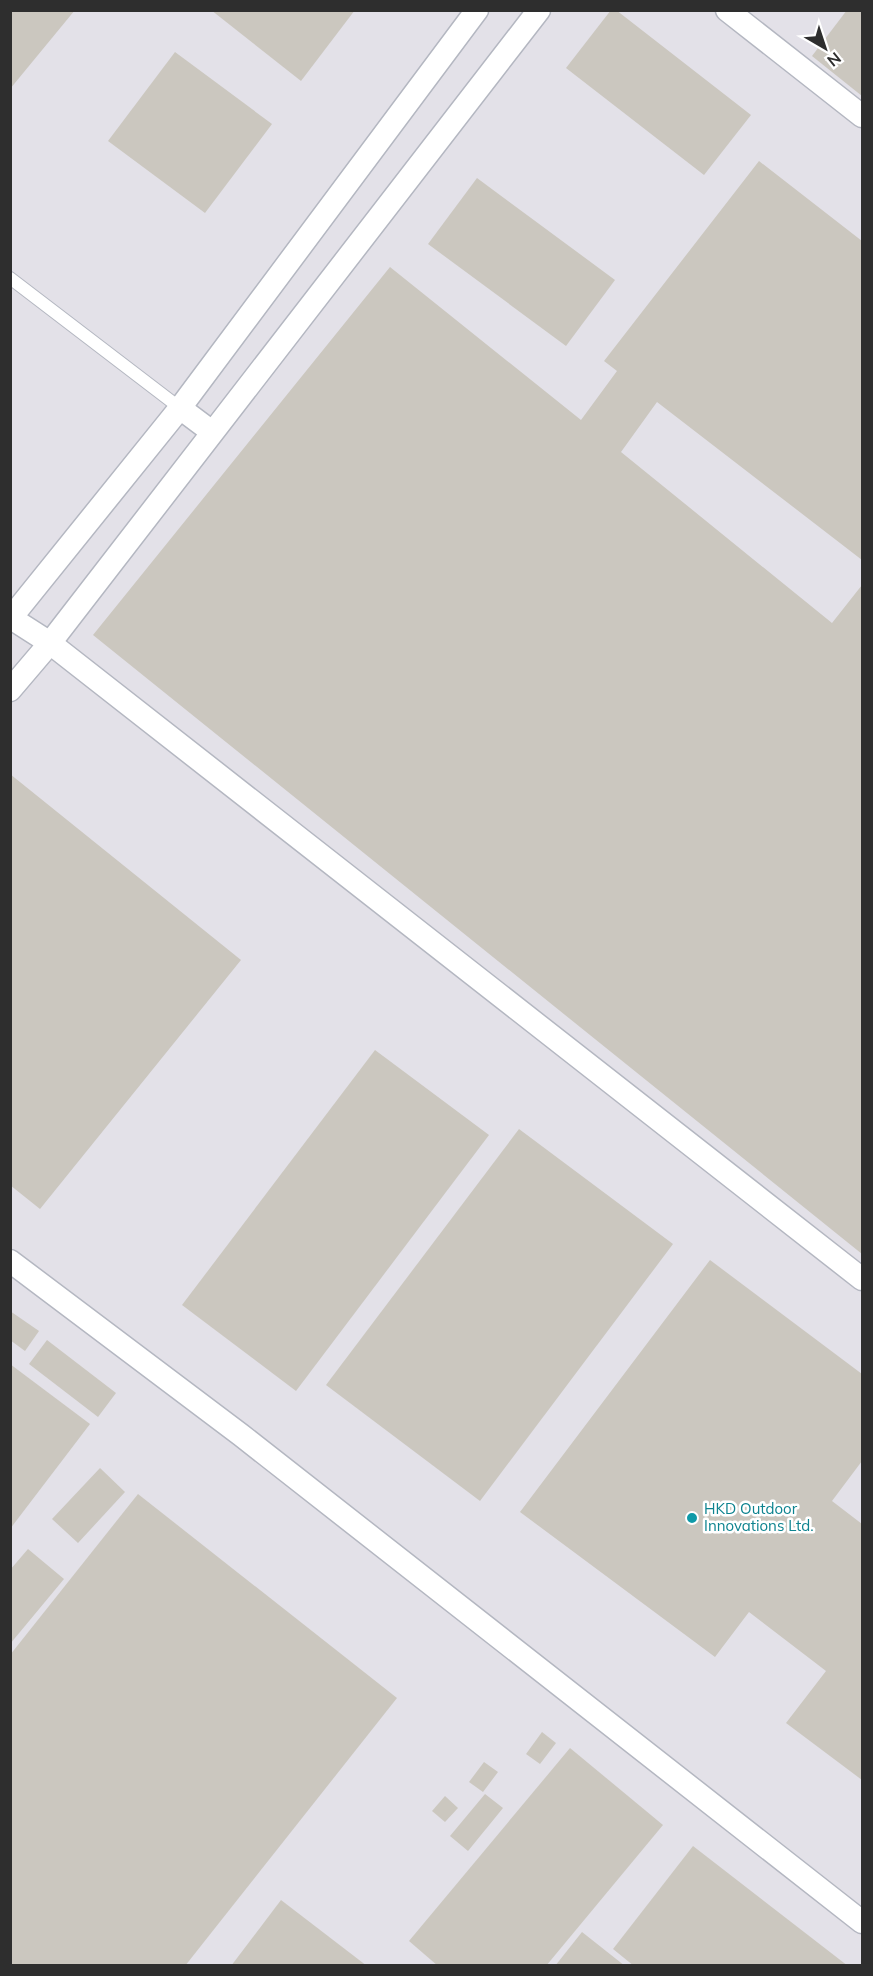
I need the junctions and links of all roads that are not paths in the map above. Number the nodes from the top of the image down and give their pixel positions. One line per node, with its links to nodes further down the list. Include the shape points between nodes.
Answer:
1 (477, 10): 6 (street)
2 (539, 10): 7 (street)
3 (727, 10): 4 (street)
4 (862, 116)
5 (10, 278): 6 (lane)
6 (180, 408): 7 (street); 8 (street)
7 (212, 432): 9 (street)
8 (11, 619): 9 (street)
9 (50, 643): 10 (street); 12 (street)
10 (10, 690)
11 (10, 1261): 13 (street, via 241,1435)
12 (862, 1280)
13 (862, 1922)

